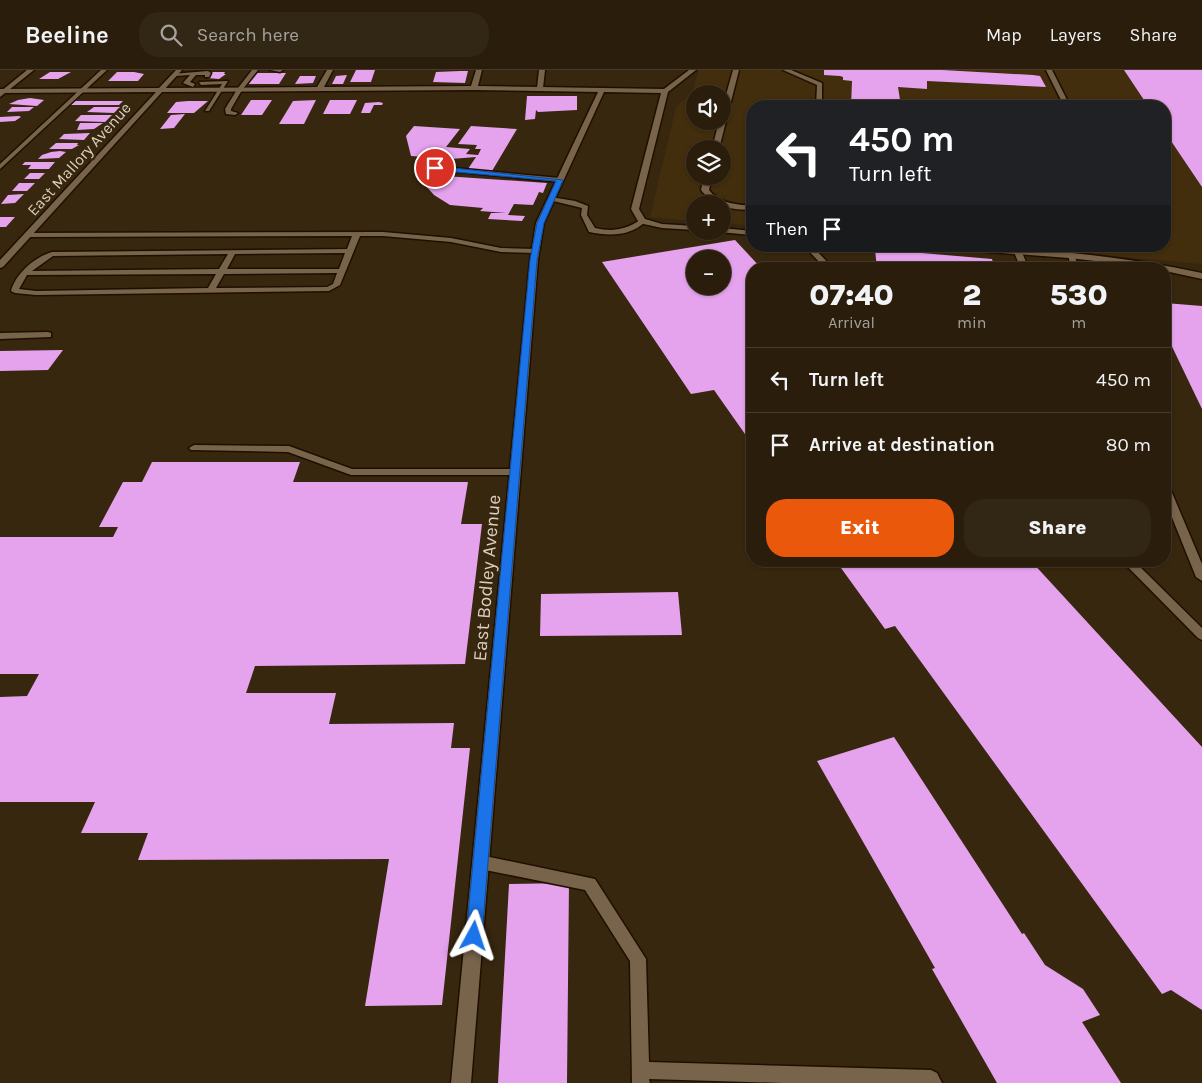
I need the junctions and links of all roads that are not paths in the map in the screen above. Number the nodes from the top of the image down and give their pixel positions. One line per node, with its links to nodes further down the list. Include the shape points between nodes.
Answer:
1 (30, 70): 26 (street)
2 (104, 70): 24 (lane)
3 (256, 70): 21 (lane)
4 (273, 70): 5 (lane)
5 (280, 70)
6 (330, 70): 17 (street)
7 (479, 70): 18 (street)
8 (542, 70): 19 (lane)
9 (693, 70): 25 (street)
10 (736, 70): 31 (street)
11 (786, 70): 27 (lane, via 820,84)
12 (1049, 70): 28 (street)
13 (177, 72): 14 (lane); 23 (street, East Mallory Avenue)
14 (194, 74): 15 (lane, via 208,73); 16 (lane, via 186,83)
15 (201, 83): 16 (lane); 20 (lane, via 226,82)
16 (191, 87): 20 (street); 23 (street)
17 (320, 88): 18 (street); 21 (street)
18 (474, 88): 19 (street)
19 (540, 88): 22 (street)
20 (222, 89): 21 (street); 29 (lane)
21 (240, 89): 30 (lane, via 228,109 228,113)
22 (602, 89): 25 (street); 34 (street, East Bodley Avenue)
23 (161, 90): 24 (street); 43 (street, East Mallory Avenue)
24 (82, 91): 26 (street); 32 (lane)
25 (665, 91): 38 (street, via 635,209)
26 (2, 92)
27 (819, 100)
28 (1064, 100)
29 (207, 110)
30 (235, 113)
31 (718, 140)
32 (0, 167)
33 (420, 167): 34 (lane)
34 (560, 180): 36 (street, East Bodley Avenue)
35 (706, 185): 37 (street, via 710,198 730,206)
36 (551, 199): 38 (lane, via 586,208 584,215 592,230 607,234 632,230); 46 (street, East Bodley Avenue, via 540,223)
37 (746, 207)
38 (642, 221): 39 (street)
39 (686, 227)
40 (731, 231): 41 (street)
41 (746, 232)
42 (357, 234): 44 (lane); 45 (lane); 46 (lane, via 417,236 501,250)
43 (28, 235): 44 (lane); 51 (street, East Mallory Avenue)
44 (78, 244): 47 (lane); 59 (lane, via 45,257)
45 (350, 251): 47 (lane); 57 (lane)
46 (535, 251): 65 (street, East Bodley Avenue)
47 (234, 252): 58 (lane)
48 (814, 252): 52 (lane)
49 (1018, 252): 50 (street); 53 (lane)
50 (1071, 256): 54 (lane); 55 (street)
51 (2, 261)
52 (823, 262)
53 (1022, 262)
54 (1073, 262)
55 (1116, 262)
56 (1171, 270): 60 (street)
57 (342, 271): 58 (lane); 61 (lane, via 336,285 329,289)
58 (222, 272): 59 (lane); 61 (lane)
59 (27, 273): 61 (lane, via 15,291)
60 (1202, 276)
61 (210, 292)
62 (48, 335): 63 (lane)
63 (0, 336)
64 (194, 448): 65 (lane, via 289,449 351,472)
65 (515, 472): 70 (street, East Bodley Avenue)
66 (1171, 502): 68 (lane)
67 (1133, 567): 69 (lane)
68 (1202, 577)
69 (1202, 635)
70 (480, 862): 71 (lane, via 590,884 638,959); 72 (street, East Bodley Avenue)
71 (641, 1076): 73 (lane, via 931,1078)
72 (461, 1083)
73 (933, 1083)

